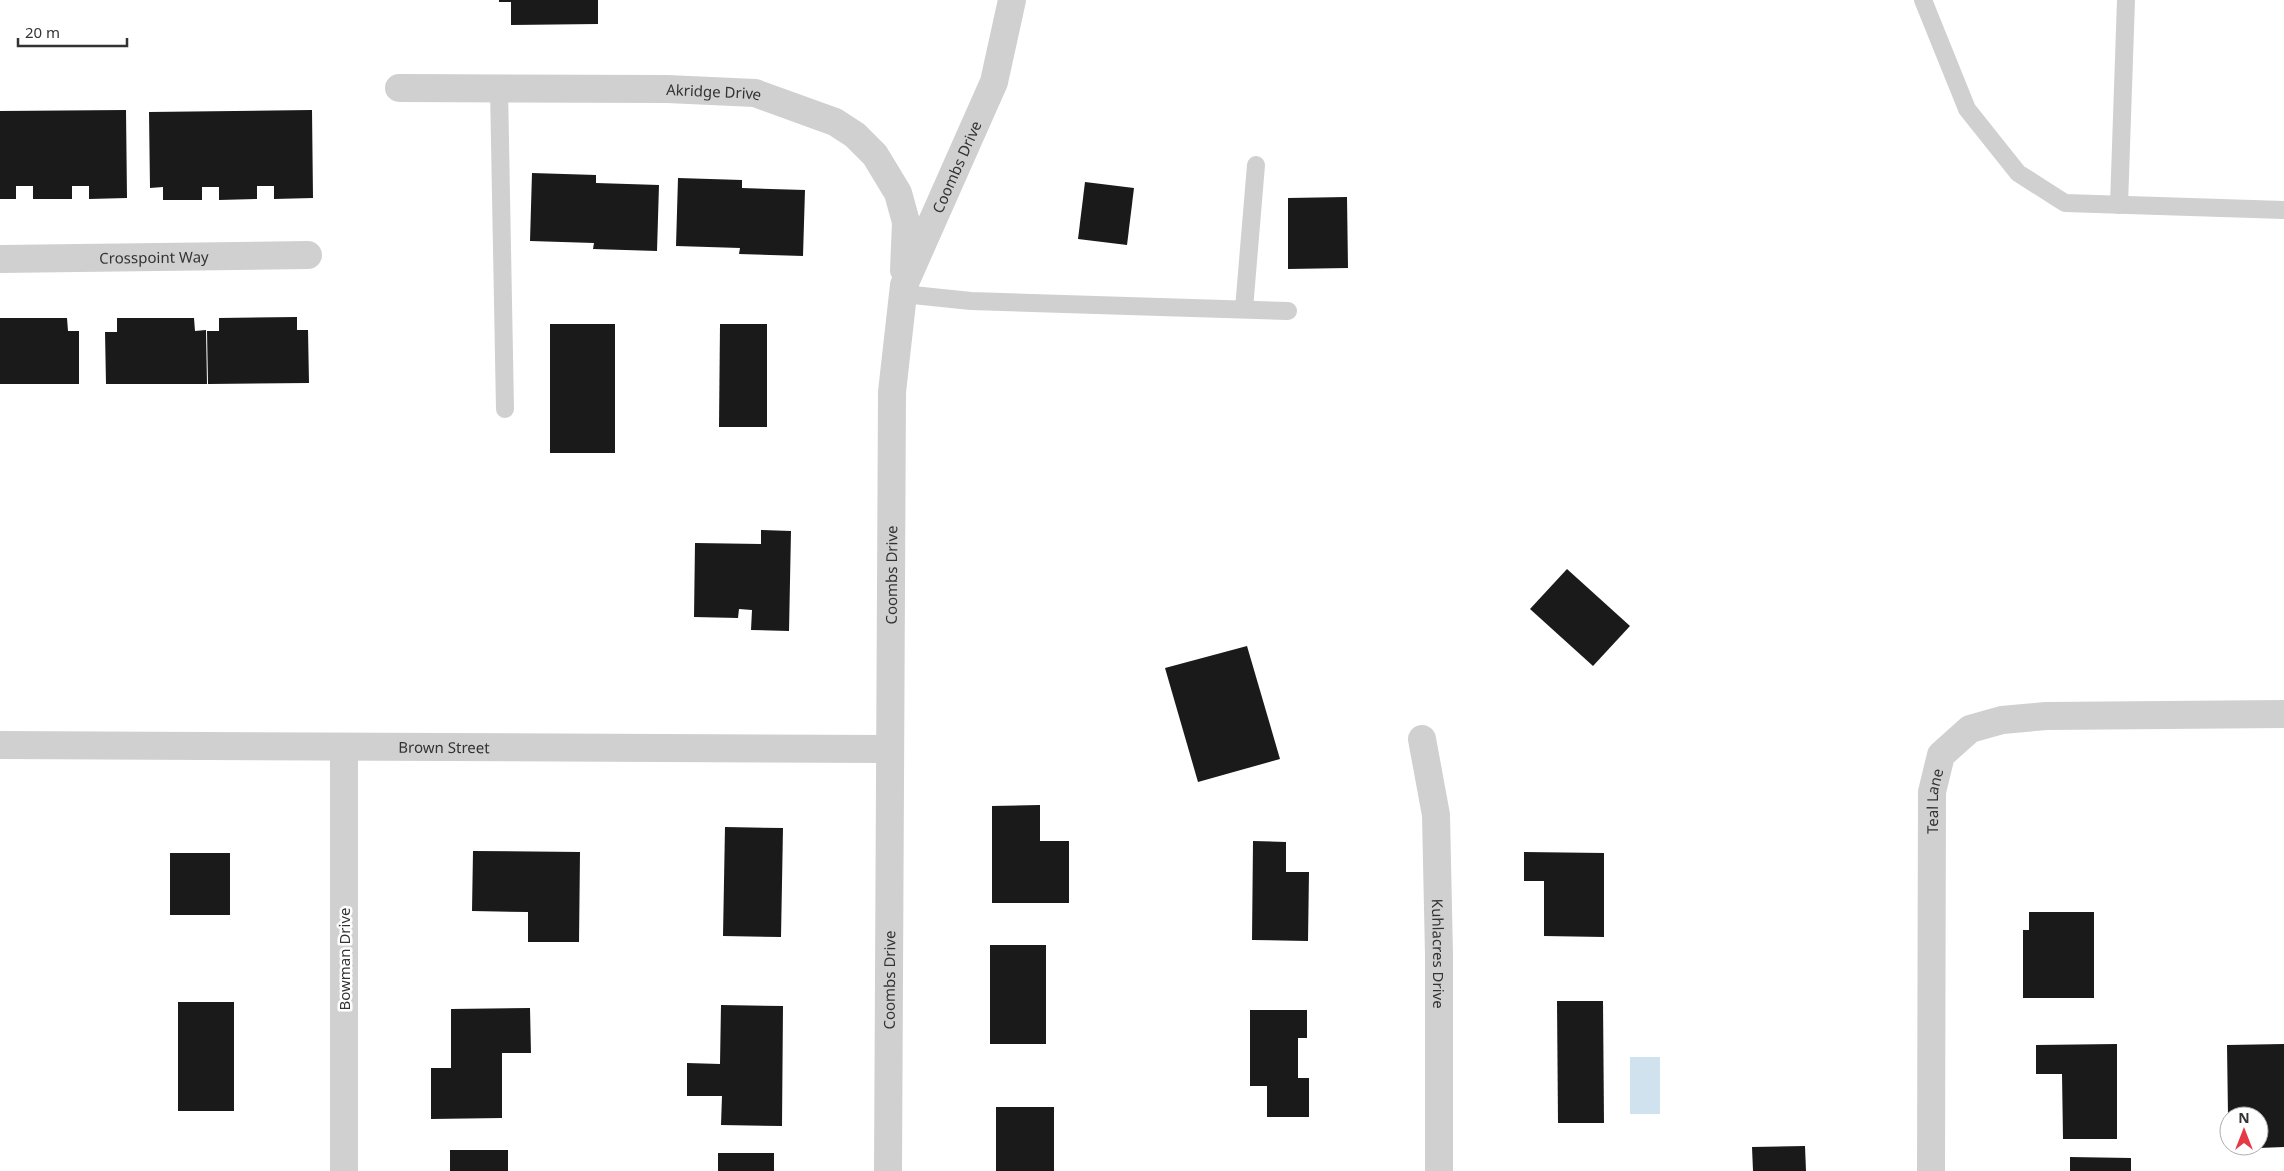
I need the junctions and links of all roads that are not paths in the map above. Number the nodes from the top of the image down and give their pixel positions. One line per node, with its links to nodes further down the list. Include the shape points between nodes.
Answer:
1 (1012, 0): 11 (street, Coombs Drive, via 994,82)
2 (1923, 0): 7 (lane, via 1966,109 2018,173 2065,203)
3 (2126, 0): 7 (lane)
4 (399, 88): 5 (street, Akridge Drive)
5 (499, 88): 11 (street, Akridge Drive, via 754,93 835,122 855,135 874,155 898,193 906,222); 14 (lane)
6 (1256, 165): 12 (lane)
7 (2119, 205): 8 (lane)
8 (2284, 210)
9 (308, 255): 10 (street, Crosspoint Way)
10 (0, 259)
11 (903, 290): 12 (lane, via 971,301); 19 (street, Coombs Drive, via 892,392)
12 (1244, 309): 13 (lane)
13 (1288, 311)
14 (505, 409)
15 (2284, 714): 23 (street, Teal Lane, via 2046,716 2002,720 1970,729 1941,755 1932,792)
16 (1422, 739): 22 (street, Kuhlacres Drive, via 1436,815 1440,955)
17 (0, 746): 18 (street, Brown Street)
18 (344, 747): 19 (street, Brown Street); 20 (street, Bowman Drive)
19 (888, 749): 21 (street, Coombs Drive)
20 (344, 1171)
21 (888, 1171)
22 (1439, 1171)
23 (1932, 1171)

